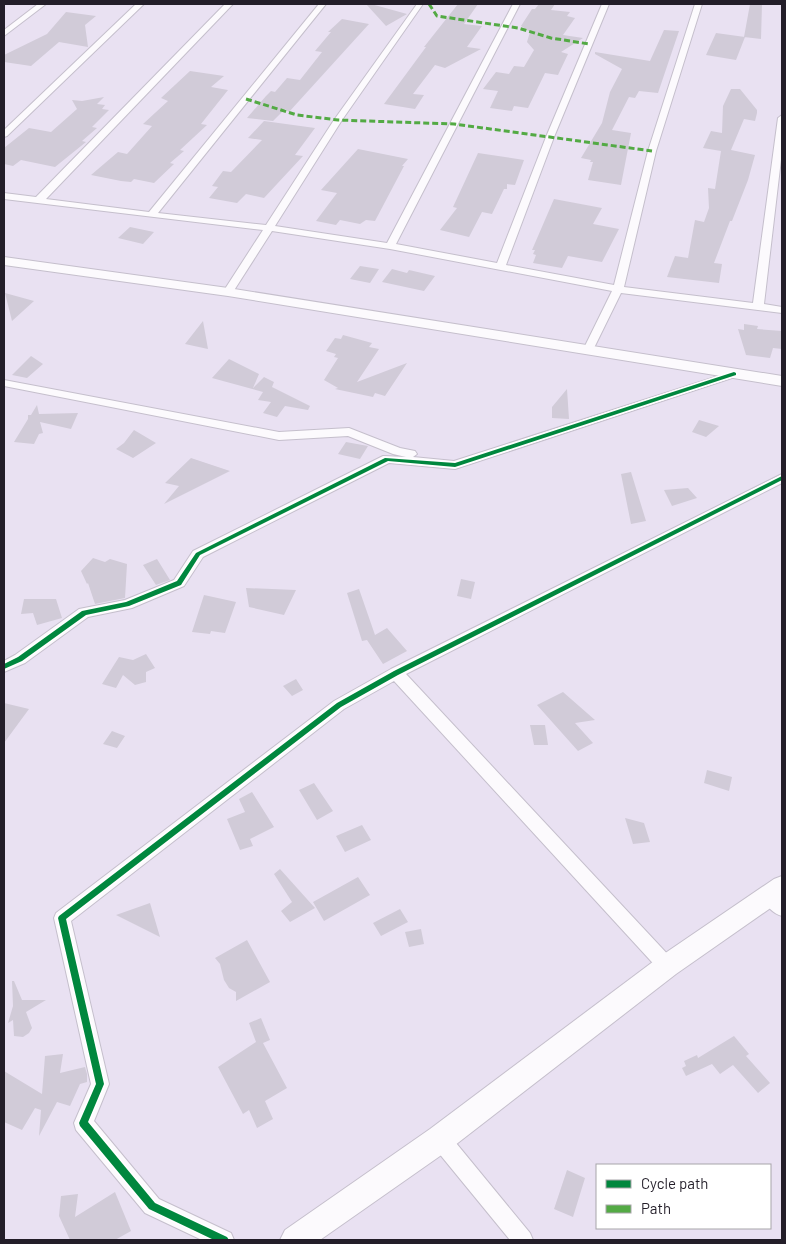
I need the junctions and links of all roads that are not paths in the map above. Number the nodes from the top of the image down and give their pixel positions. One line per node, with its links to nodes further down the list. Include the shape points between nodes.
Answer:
1 (42, 4): 9 (street)
2 (140, 4): 11 (street)
3 (229, 4): 13 (street)
4 (323, 4): 14 (street)
5 (420, 4): 15 (street, via 338,120)
6 (517, 4): 16 (street)
7 (606, 4): 18 (street)
8 (699, 4): 19 (street, via 652,151)
9 (4, 34)
10 (782, 118): 21 (street)
11 (4, 134)
12 (4, 196): 13 (street)
13 (38, 201): 14 (street)
14 (151, 215): 15 (street)
15 (270, 228): 16 (street); 20 (street)
16 (390, 246): 18 (street)
17 (4, 261): 20 (street)
18 (500, 268): 19 (street)
19 (618, 289): 21 (street); 23 (street)
20 (228, 292): 23 (street)
21 (758, 307): 22 (street)
22 (782, 310)
23 (588, 350): 24 (street)
24 (734, 374): 25 (street); 27 (street)
25 (782, 381)
26 (4, 383): 27 (street, via 278,436 349,432 397,451)
27 (455, 465): 29 (street, via 387,459 198,554 179,583 128,604 84,613)
28 (782, 478): 30 (street)
29 (4, 666)
30 (396, 673): 32 (street); 34 (street, via 339,705 62,918 100,1084 83,1123 152,1206)
31 (778, 898): 32 (street)
32 (668, 966): 33 (street)
33 (440, 1139): 35 (street); 36 (street)
34 (224, 1240)
35 (295, 1240)
36 (522, 1240)

